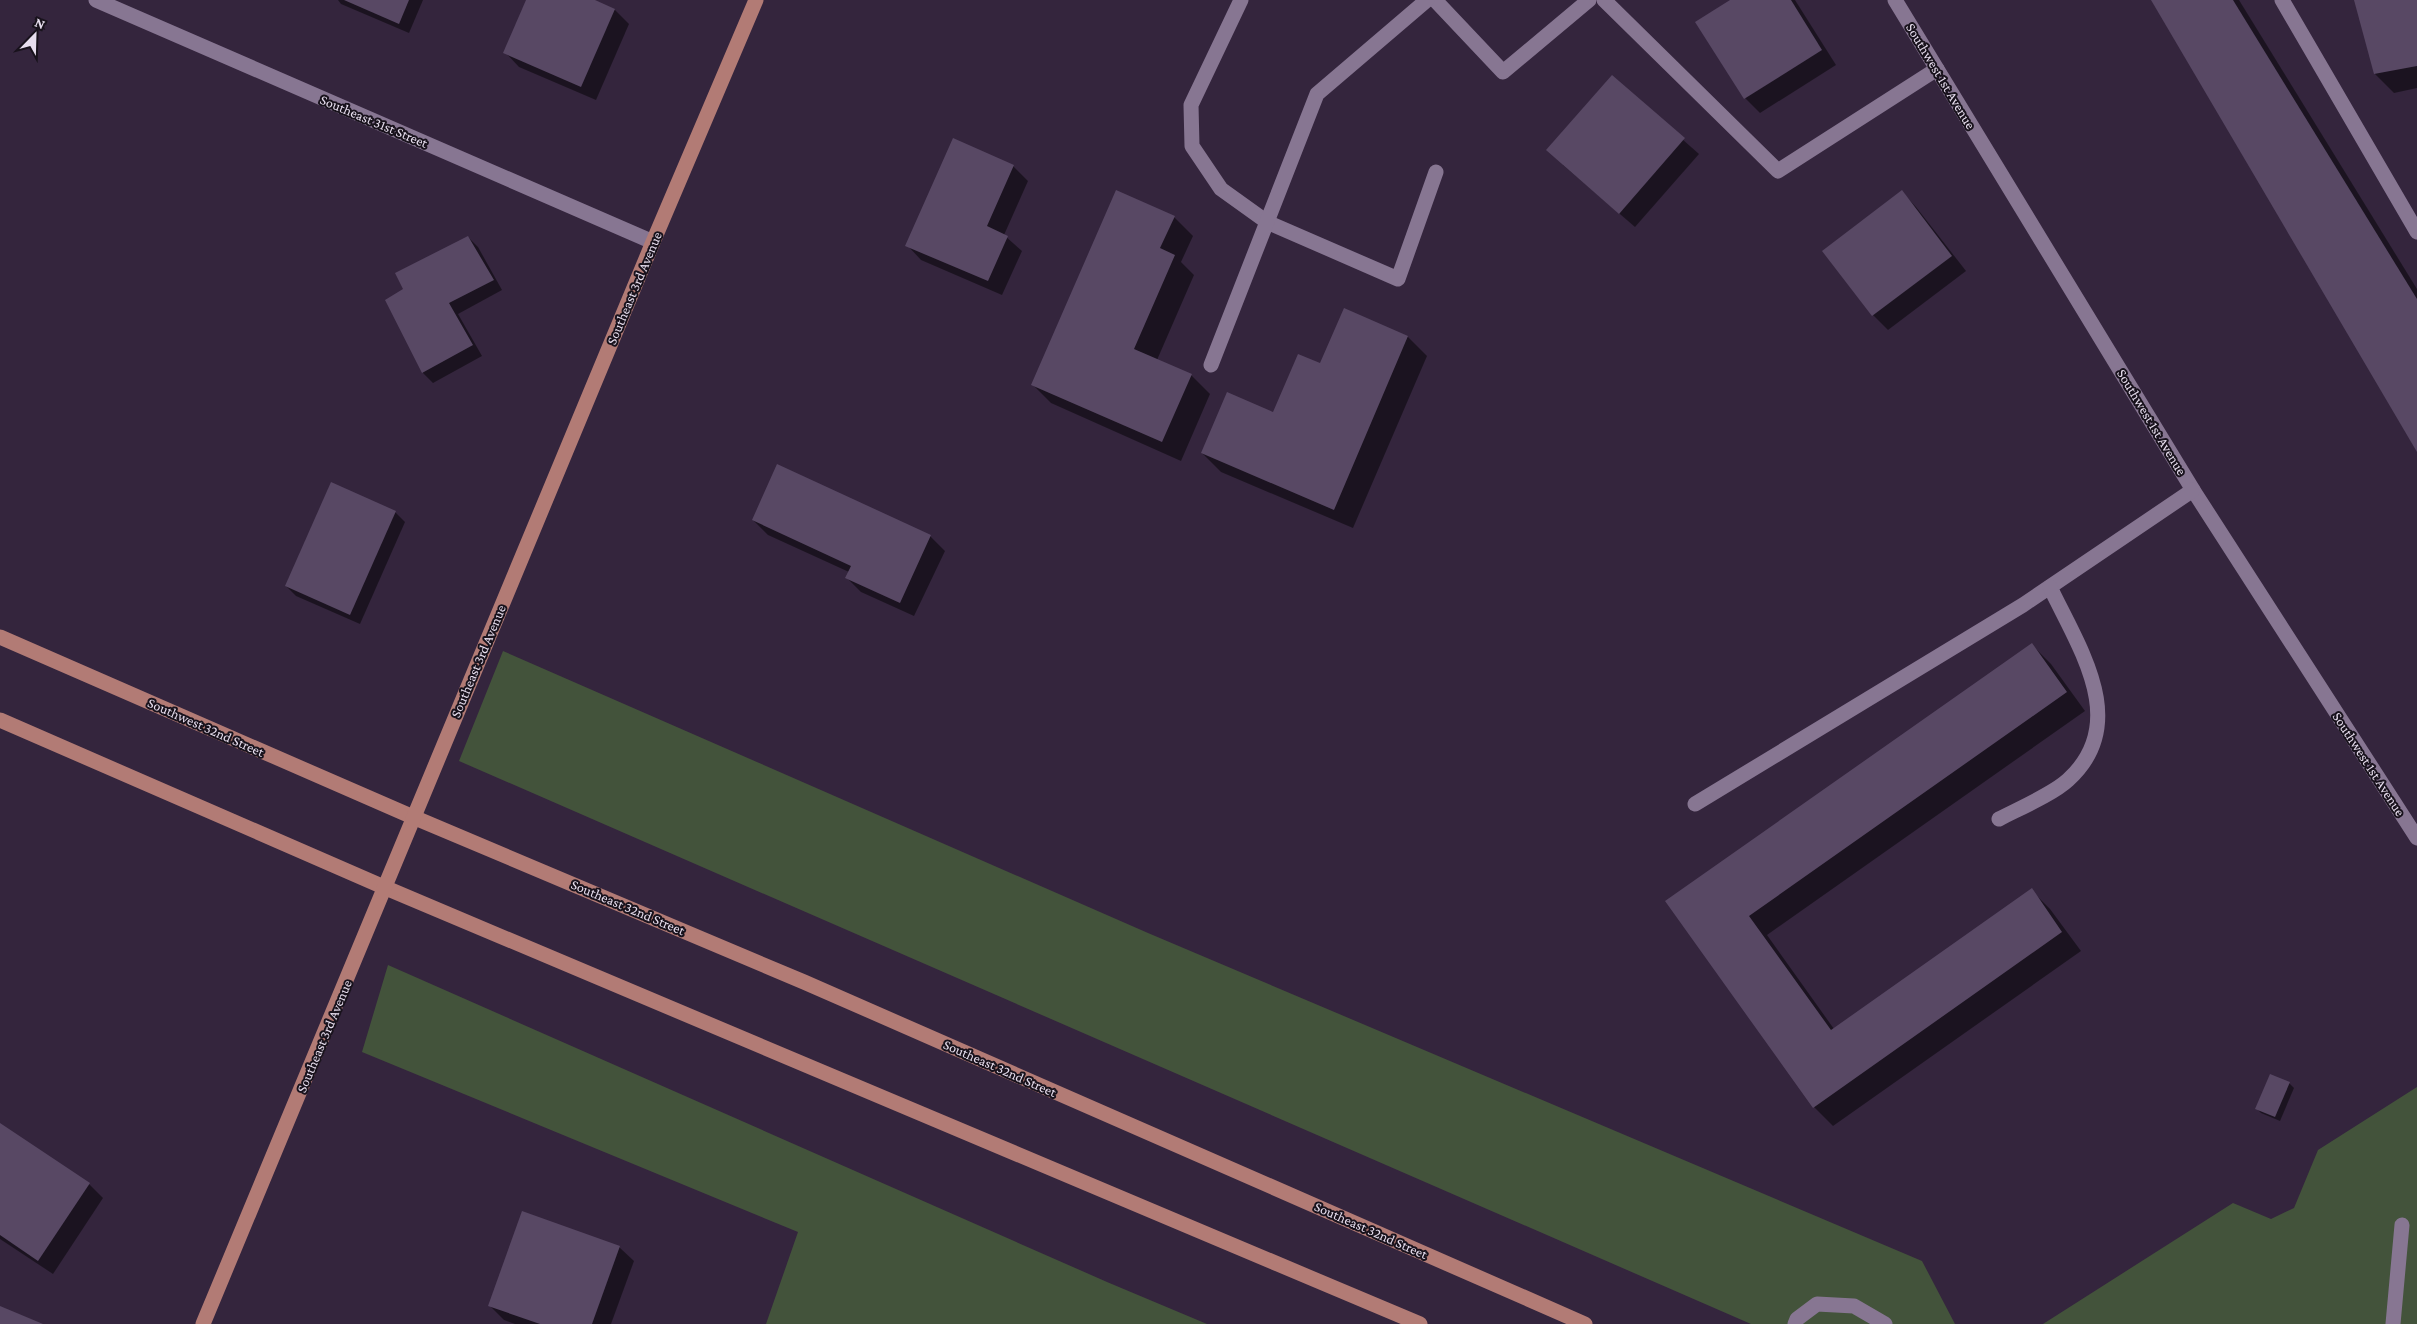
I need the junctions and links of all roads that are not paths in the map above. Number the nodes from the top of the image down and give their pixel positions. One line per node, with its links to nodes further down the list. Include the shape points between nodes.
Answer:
1 (96, 0): 14 (street, Southeast 31st Street)
2 (756, 0): 14 (main road, Southeast 3rd Avenue)
3 (1241, 0): 12 (street, via 1191,104 1192,146 1221,189)
4 (1427, 0): 12 (street, via 1317,94)
5 (1435, 0): 6 (street, via 1503,72)
6 (1588, 0)
7 (1604, 0): 10 (street, via 1778,171)
8 (1895, 0): 10 (street, Southwest 1st Avenue)
9 (2282, 0): 13 (street)
10 (1937, 69): 16 (street, Southwest 1st Avenue)
11 (1436, 172): 12 (street, via 1398,279)
12 (1267, 222): 15 (street)
13 (2417, 232)
14 (653, 242): 21 (main road, Southeast 3rd Avenue)
15 (1211, 366)
16 (2193, 490): 17 (street); 23 (street, Southwest 1st Avenue)
17 (2050, 587): 20 (street); 22 (street, via 2097,694 2100,717 2096,743 2067,781)
18 (0, 636): 21 (main road, Southwest 32nd Street)
19 (0, 720): 24 (main road)
20 (1696, 804)
21 (413, 818): 24 (main road, Southeast 3rd Avenue); 28 (main road, Southeast 32nd Street, via 804,982)
22 (1999, 819)
23 (2417, 838)
24 (386, 888): 26 (main road, Southeast 3rd Avenue); 27 (main road)
25 (2402, 1225): 31 (street)
26 (203, 1324)
27 (1420, 1324)
28 (1585, 1324)
29 (1795, 1324): 30 (street, via 1817,1304 1854,1306)
30 (1885, 1324)
31 (2393, 1324)

